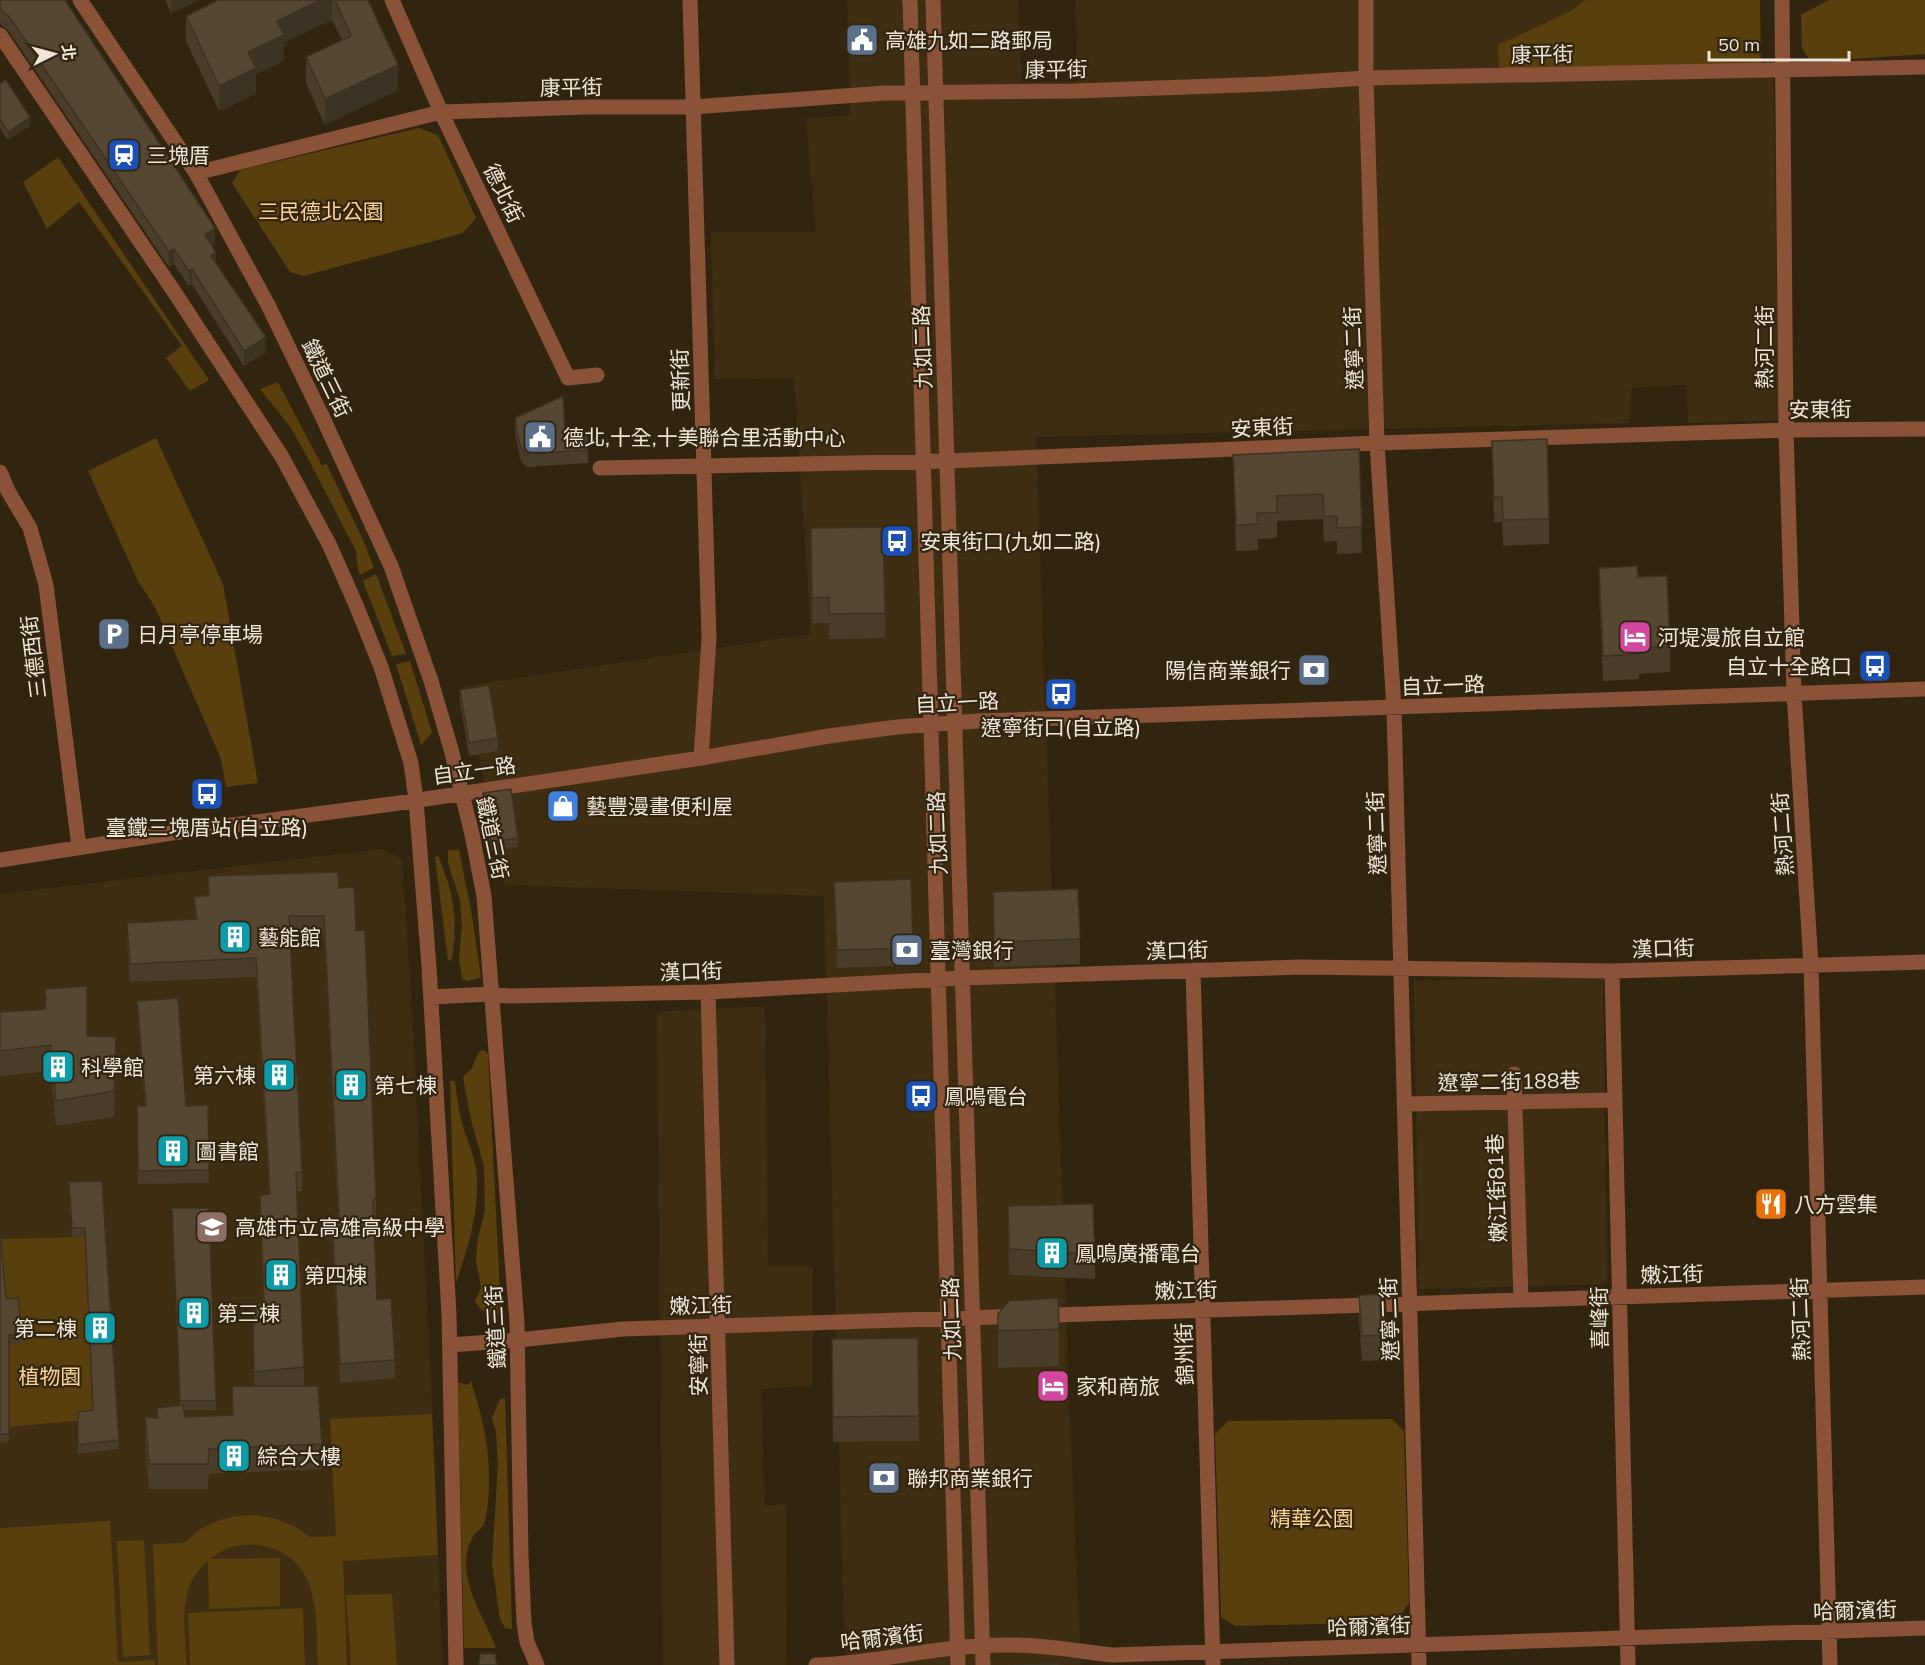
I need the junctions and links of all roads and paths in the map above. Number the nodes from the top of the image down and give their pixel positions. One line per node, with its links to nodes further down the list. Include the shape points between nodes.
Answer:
1 (80, 0): 16 (street, 鐵道三街)
2 (392, 0): 15 (street, 德北街)
3 (690, 0): 14 (street, 更新街)
4 (910, 0): 13 (street, 九如二路)
5 (933, 0): 12 (street, 九如二路)
6 (1366, 0): 11 (street, 遼寧二街)
7 (1782, 0): 10 (street, 熱河二街)
8 (0, 35): 33 (street, via 287,466 329,544 372,646 411,763)
9 (1925, 67): 10 (street, 康平街)
10 (1782, 71): 11 (street, 康平街); 19 (street, 熱河二街)
11 (1366, 78): 12 (street, 康平街, via 1167,88); 20 (street, 遼寧二街)
12 (936, 92): 13 (street, 康平街); 21 (street, 九如二路)
13 (912, 93): 14 (street, 康平街); 22 (street, 九如二路)
14 (693, 107): 15 (street, 康平街); 23 (street, 更新街)
15 (441, 111): 16 (street, 康平街); 17 (street, 德北街, via 568,378)
16 (196, 173): 32 (street, 鐵道三街, via 268,305 391,566 431,681)
17 (597, 375)
18 (1925, 429): 19 (street, 安東街)
19 (1786, 430): 20 (street, 安東街); 27 (street, 熱河二街)
20 (1377, 443): 21 (street, 安東街); 28 (street, 遼寧二街)
21 (947, 460): 22 (street, 安東街); 29 (street, 九如二路)
22 (923, 461): 23 (street, 安東街); 30 (street, 九如二路)
23 (704, 465): 24 (street, 安東街); 31 (street, 更新街, via 709,639)
24 (600, 468)
25 (0, 472): 34 (street, 三德西街, via 30,528 46,585)
26 (1925, 689): 27 (street, 自立一路)
27 (1794, 693): 28 (street, 自立一路); 37 (street, 熱河二街)
28 (1394, 708): 29 (street, 自立一路); 38 (street, 遼寧二街)
29 (954, 723): 30 (street, 自立一路); 41 (street, 九如二路)
30 (931, 724): 31 (street, 自立一路, via 829,736); 42 (street, 九如二路)
31 (701, 758): 32 (street, 自立一路)
32 (462, 793): 33 (street, 自立一路); 44 (street, 鐵道三街, via 484,896)
33 (416, 800): 34 (street, 自立一路); 45 (street)
34 (79, 846): 35 (street, 自立一路)
35 (0, 860)
36 (1925, 962): 37 (street, 漢口街)
37 (1811, 965): 40 (street, 漢口街); 51 (street, 熱河二街)
38 (1401, 969): 39 (street, 漢口街); 40 (street, 漢口街); 49 (street, 遼寧二街)
39 (1193, 970): 41 (street, 漢口街); 55 (street, 錦州街)
40 (1612, 971): 47 (street, 喜峰街)
41 (963, 978): 42 (street, 漢口街); 57 (street, 九如二路)
42 (939, 980): 43 (street, 漢口街); 56 (street, 九如二路)
43 (708, 992): 44 (street, 漢口街); 58 (street, 安寧街)
44 (491, 994): 45 (street, 漢口街); 59 (street, 鐵道三街)
45 (431, 998): 60 (street)
46 (1514, 1074): 48 (street, 嫩江街81巷)
47 (1615, 1100): 48 (street, 遼寧二街188巷); 52 (street, 喜峰街)
48 (1514, 1102): 49 (street, 遼寧二街188巷); 53 (street, 嫩江街81巷)
49 (1405, 1104): 54 (street, 遼寧二街)
50 (1925, 1287): 51 (street, 嫩江街)
51 (1820, 1291): 52 (street, 嫩江街); 62 (street, 熱河二街)
52 (1619, 1297): 53 (street, 嫩江街); 63 (street, 喜峰街)
53 (1521, 1300): 54 (street, 嫩江街)
54 (1410, 1304): 55 (street, 嫩江街); 64 (street, 遼寧二街)
55 (1203, 1310): 57 (street, 嫩江街); 67 (street, 錦州街)
56 (948, 1318): 57 (street, 嫩江街); 58 (street, 嫩江街); 66 (street, 九如二路)
57 (972, 1318): 65 (street, 九如二路)
58 (718, 1326): 59 (street, 嫩江街, via 623,1329); 70 (street, 安寧街)
59 (518, 1340): 60 (street, 嫩江街); 69 (street, 鐵道三街, via 524,1623)
60 (450, 1345): 68 (street)
61 (1925, 1628): 62 (street, 哈爾濱街)
62 (1829, 1631): 63 (street, 哈爾濱街); 76 (street, 熱河二街)
63 (1627, 1638): 64 (street, 哈爾濱街); 75 (street, 喜峰街)
64 (1419, 1645): 67 (street, 哈爾濱街); 74 (street, 遼寧二街)
65 (982, 1646): 66 (street, 哈爾濱街); 67 (street, 哈爾濱街); 73 (street, 九如二路)
66 (957, 1648): 71 (street, 哈爾濱街); 72 (street, 九如二路)
67 (1213, 1658)
68 (456, 1665)
69 (537, 1665)
70 (727, 1665)
71 (816, 1665)
72 (958, 1665)
73 (983, 1665)
74 (1419, 1665)
75 (1628, 1665)
76 (1830, 1665)

